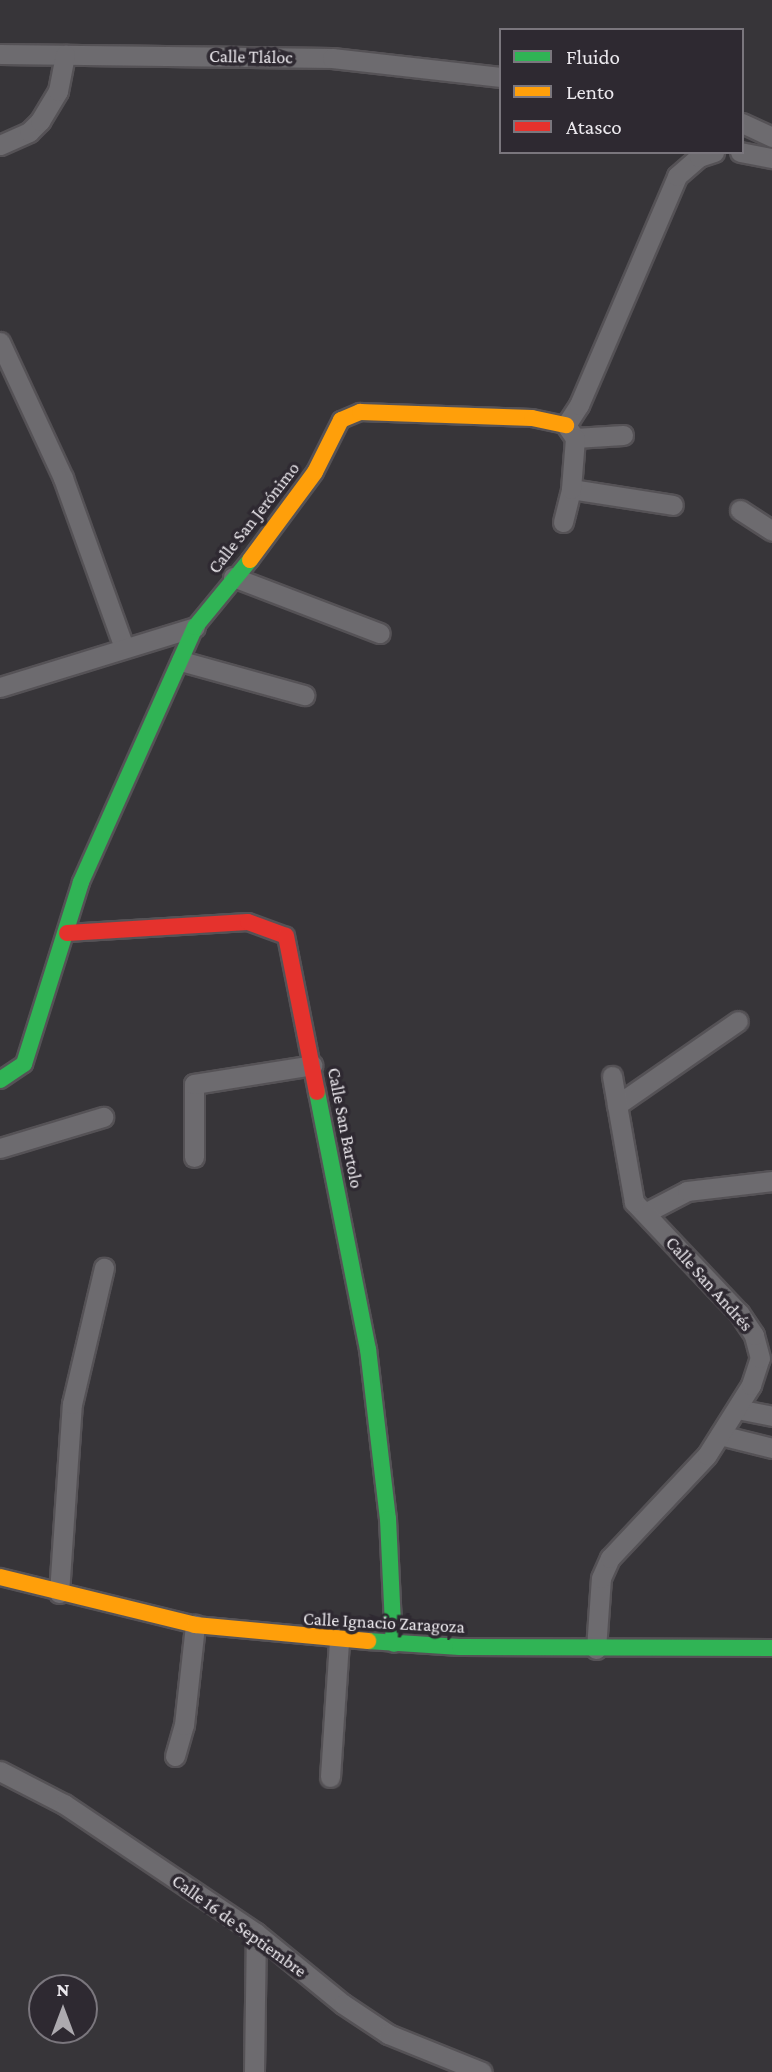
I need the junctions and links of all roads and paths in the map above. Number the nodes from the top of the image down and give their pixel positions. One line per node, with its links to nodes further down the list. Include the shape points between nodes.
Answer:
1 (0, 54): 2 (street, Calle Tláloc)
2 (65, 55): 3 (street, Calle Tláloc, via 332,58); 6 (street, via 58,91 40,121 29,132)
3 (499, 77)
4 (744, 124): 5 (street)
5 (772, 136)
6 (0, 145)
7 (744, 153): 9 (street)
8 (708, 154): 11 (street, via 677,176)
9 (772, 158)
10 (0, 342): 21 (street, via 63,478)
11 (570, 431): 12 (street); 13 (street); 18 (street, Calle San Jerónimo, via 513,417 350,413 341,420 315,472 284,517)
12 (623, 435)
13 (571, 489): 14 (street); 16 (street)
14 (673, 505)
15 (740, 510): 17 (street)
16 (563, 522)
17 (772, 531)
18 (233, 577): 19 (street, Calle San Jerónimo); 20 (street)
19 (195, 627): 21 (street); 22 (street, Calle San Jerónimo)
20 (380, 633)
21 (124, 647): 23 (street)
22 (181, 661): 24 (street); 25 (street, Calle San Jerónimo, via 96,843)
23 (0, 687)
24 (304, 695)
25 (67, 933): 27 (street, Calle San Bartolo, via 217,922 248,922 278,930 291,949); 29 (street, via 24,1064)
26 (738, 1021): 30 (street)
27 (312, 1065): 33 (street, via 194,1084); 45 (street, Calle San Bartolo, via 372,1376 389,1531)
28 (612, 1076): 30 (street, Calle San Andrés)
29 (0, 1080)
30 (617, 1105): 35 (street, Calle San Andrés, via 630,1191)
31 (103, 1117): 32 (street)
32 (0, 1148)
33 (194, 1157)
34 (772, 1181): 35 (street, via 687,1191)
35 (645, 1213): 37 (street, Calle San Andrés, via 754,1335 760,1358)
36 (104, 1268): 42 (street, via 72,1404)
37 (737, 1409): 38 (street); 39 (street, Calle San Andrés)
38 (772, 1416)
39 (720, 1434): 40 (street); 47 (street, Calle San Andrés, via 669,1498 610,1558 601,1578)
40 (772, 1448)
41 (0, 1577): 42 (street, Calle Ignacio Zaragoza)
42 (59, 1593): 43 (street, Calle Ignacio Zaragoza)
43 (195, 1625): 44 (street, Calle Ignacio Zaragoza); 48 (street, via 184,1725)
44 (339, 1641): 45 (street, Calle Ignacio Zaragoza); 50 (street)
45 (394, 1644): 47 (street, Calle Ignacio Zaragoza)
46 (772, 1648): 47 (street, Calle Ignacio Zaragoza)
47 (596, 1649)
48 (175, 1756)
49 (0, 1771): 51 (street, Calle 16 de Septiembre, via 64,1804)
50 (330, 1777)
51 (256, 1933): 52 (street); 53 (street, Calle 16 de Septiembre, via 343,2004 388,2034)
52 (254, 2072)
53 (482, 2072)

